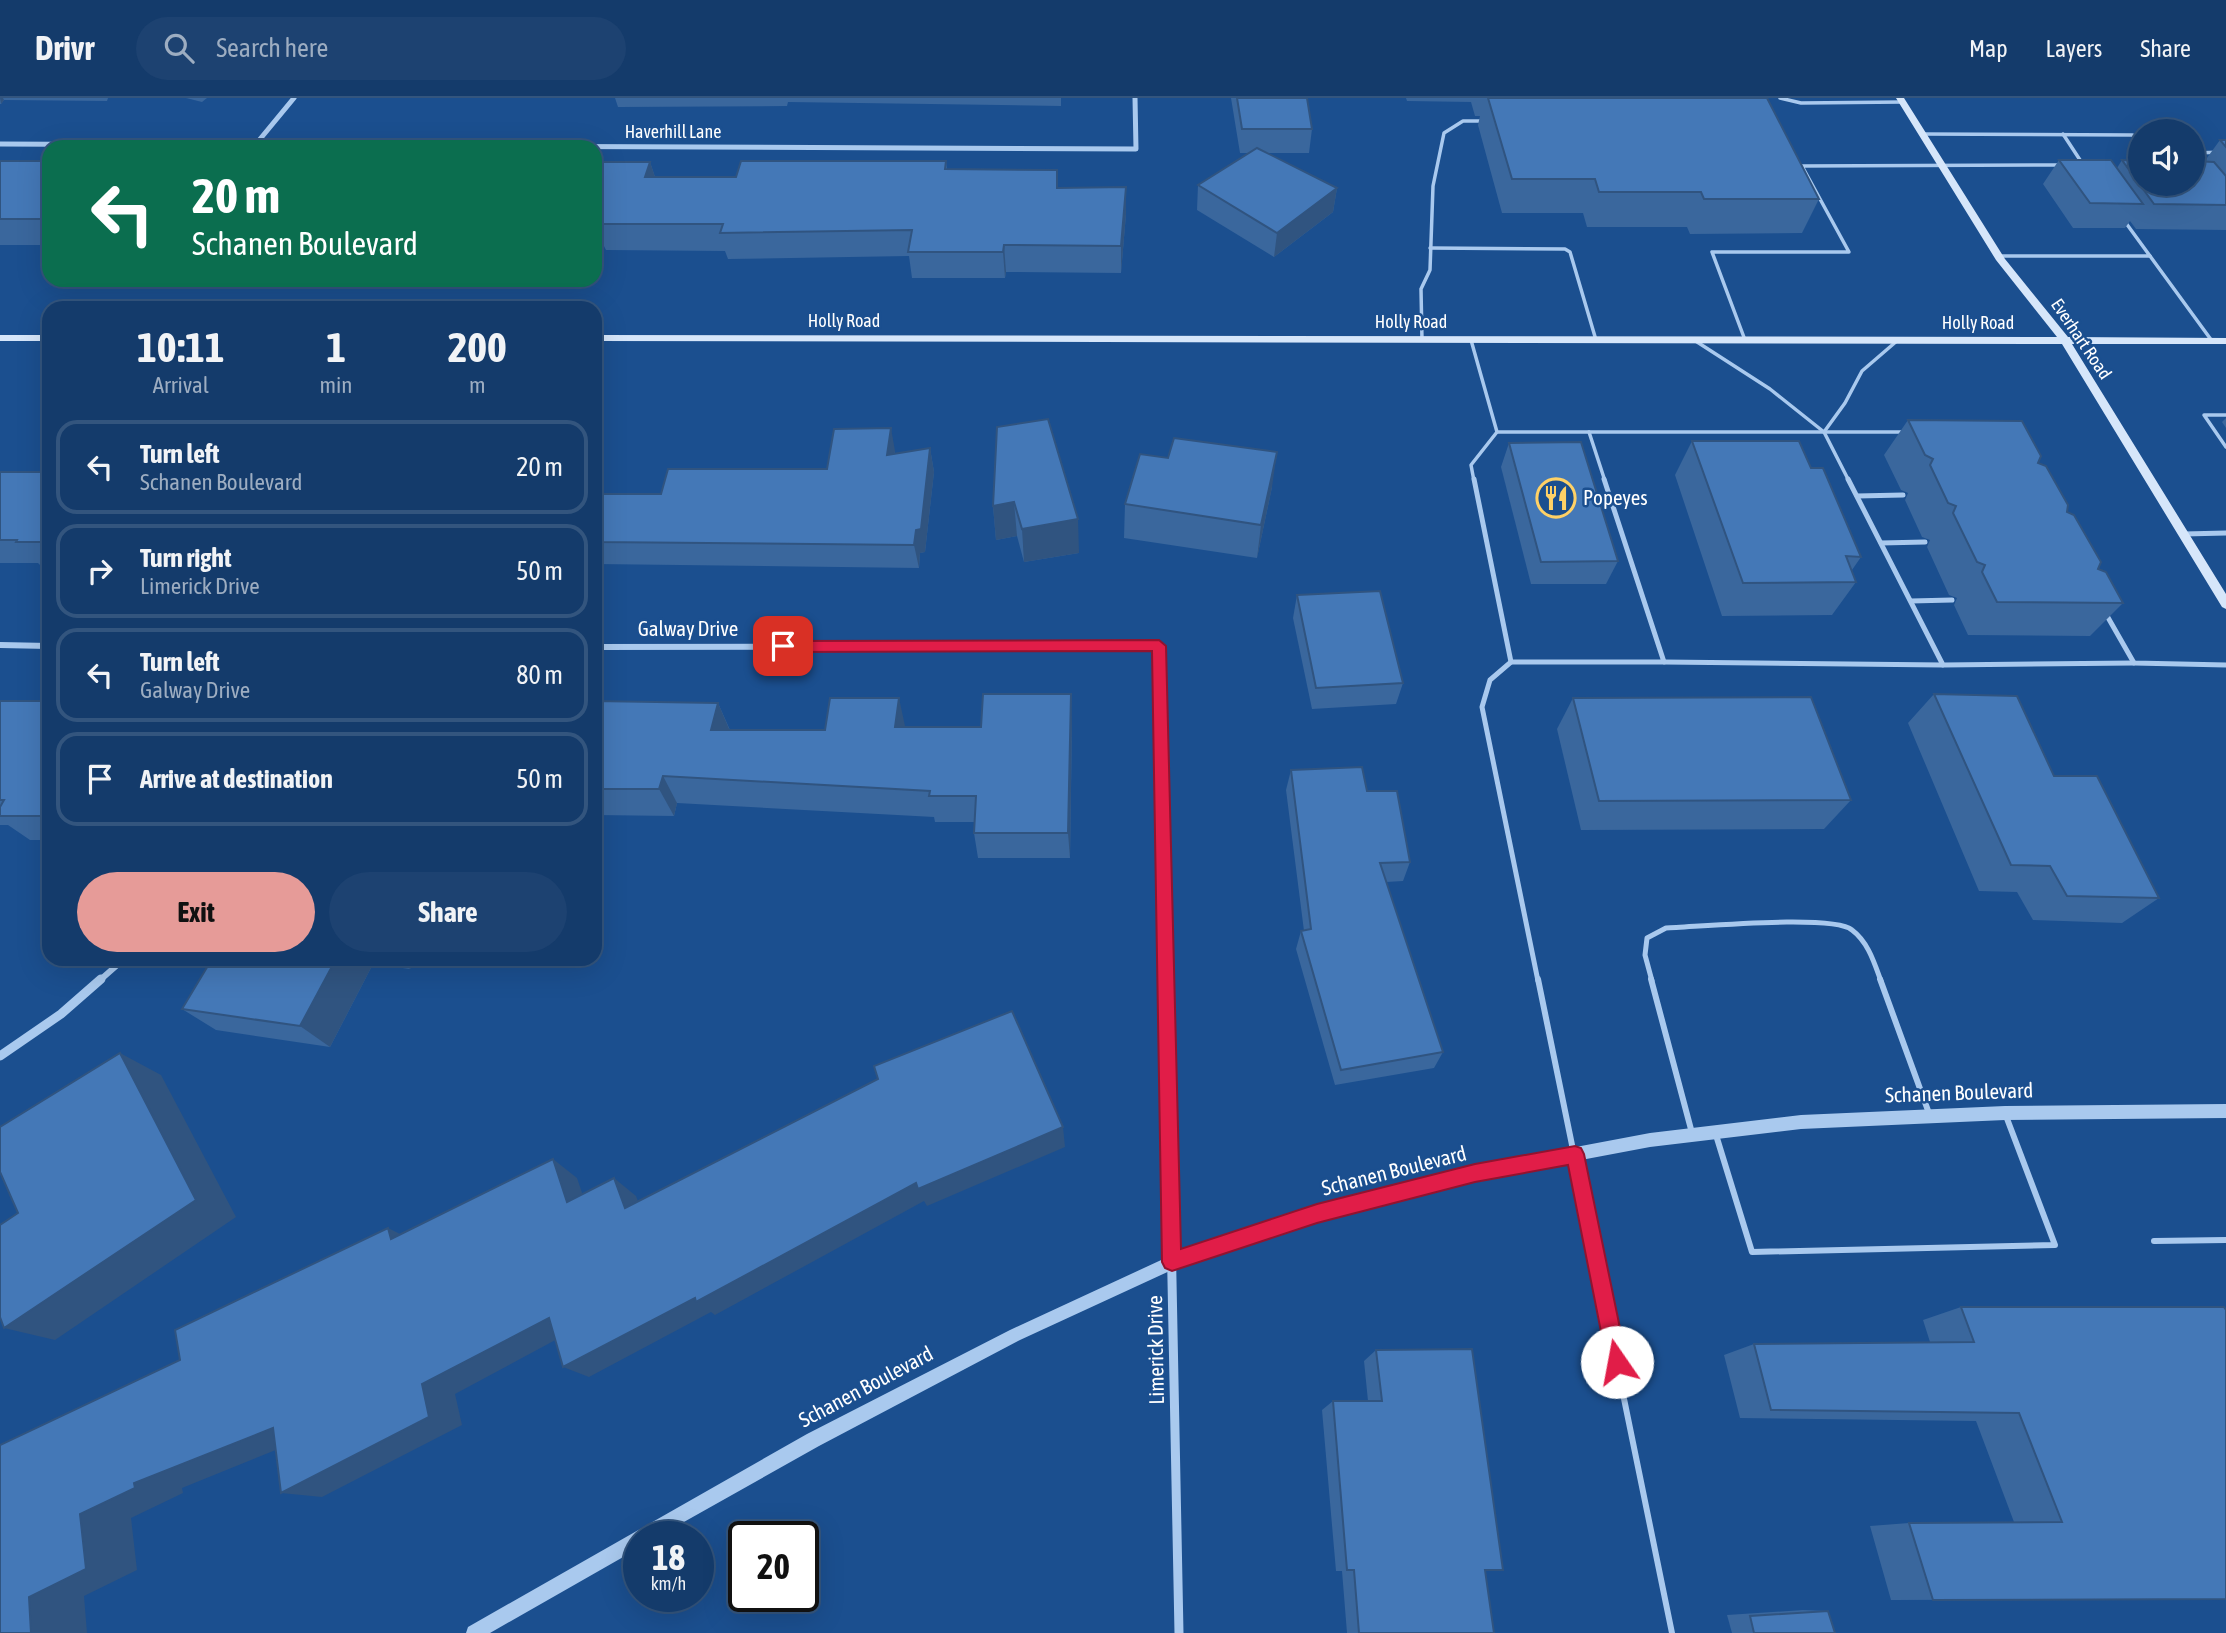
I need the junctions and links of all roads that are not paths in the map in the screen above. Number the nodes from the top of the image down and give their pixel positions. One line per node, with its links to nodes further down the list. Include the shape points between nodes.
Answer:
1 (294, 98): 9 (street)
2 (1135, 98): 12 (street, Haverhill Lane, via 1136,149)
3 (1780, 98): 4 (lane, via 1801,103)
4 (1902, 100): 6 (main road, Everhart Road)
5 (1489, 120): 17 (lane, via 1463,121 1444,133 1433,186)
6 (1922, 134): 7 (lane); 15 (main road, Everhart Road)
7 (2063, 134): 8 (lane); 15 (lane, via 2083,165)
8 (2128, 135)
9 (259, 140)
10 (0, 144): 11 (street, Haverhill Lane)
11 (42, 144)
12 (602, 146)
13 (2226, 152): 14 (lane)
14 (2205, 153)
15 (1941, 164): 18 (main road, Everhart Road); 27 (lane, via 1802,166 1849,251 1712,252)
16 (2121, 216): 19 (lane)
17 (1430, 248): 23 (lane, via 1430,270 1421,289); 25 (lane, via 1565,249 1570,252)
18 (1999, 256): 19 (lane); 29 (main road, Everhart Road)
19 (2150, 256): 30 (lane)
20 (0, 338): 21 (main road)
21 (42, 338)
22 (602, 338): 23 (main road, Holly Road)
23 (1422, 340): 24 (main road, Holly Road)
24 (1471, 340): 25 (main road, Holly Road); 33 (lane)
25 (1596, 340): 26 (main road, Holly Road)
26 (1693, 340): 27 (main road, Holly Road); 35 (lane, via 1770,389)
27 (1745, 340): 28 (main road, Holly Road)
28 (1899, 340): 29 (main road, Holly Road); 35 (lane, via 1862,372)
29 (2065, 341): 30 (main road, Holly Road); 41 (main road, Everhart Road)
30 (2212, 341): 31 (main road, Holly Road)
31 (2226, 341)
32 (2226, 415): 37 (lane, via 2204,415)
33 (1497, 432): 34 (lane); 52 (lane, via 1471,465)
34 (1588, 432): 35 (lane); 53 (lane)
35 (1824, 432): 36 (lane); 38 (lane)
36 (1913, 432)
37 (2226, 447)
38 (1857, 495): 39 (lane); 43 (lane)
39 (1903, 495)
40 (2226, 533): 41 (lane)
41 (2181, 534): 46 (main road, Everhart Road)
42 (1925, 542): 43 (lane)
43 (1881, 543): 45 (lane)
44 (1952, 600): 45 (lane)
45 (1911, 601): 55 (lane)
46 (2226, 604)
47 (2104, 610): 54 (lane)
48 (0, 645): 49 (street)
49 (42, 646)
50 (1159, 646): 51 (street, Galway Drive); 67 (street, Limerick Drive)
51 (602, 647)
52 (1511, 662): 53 (lane); 64 (lane, via 1490,680 1482,707)
53 (1664, 662): 55 (lane)
54 (2134, 663): 55 (lane); 56 (lane)
55 (1943, 665)
56 (2226, 665)
57 (116, 966): 58 (street, via 61,1014)
58 (0, 1056)
59 (2226, 1111): 60 (street, Schanen Boulevard)
60 (2005, 1113): 61 (street, Schanen Boulevard); 62 (lane, via 2055,1245 1752,1252)
61 (1930, 1116): 62 (street, Schanen Boulevard, via 1801,1122); 63 (lane, via 1869,948 1852,928 1823,922 1666,928 1647,939 1645,955)
62 (1715, 1132): 63 (street, Schanen Boulevard)
63 (1693, 1135): 64 (street, Schanen Boulevard)
64 (1575, 1154): 67 (street, Schanen Boulevard, via 1475,1173 1330,1210); 72 (lane)
65 (2226, 1240): 66 (lane)
66 (2154, 1241)
67 (1172, 1262): 68 (street, Schanen Boulevard, via 1015,1335); 71 (street, Limerick Drive)
68 (671, 1521)
69 (623, 1548): 70 (street)
70 (474, 1633)
71 (1179, 1633)
72 (1672, 1633)

